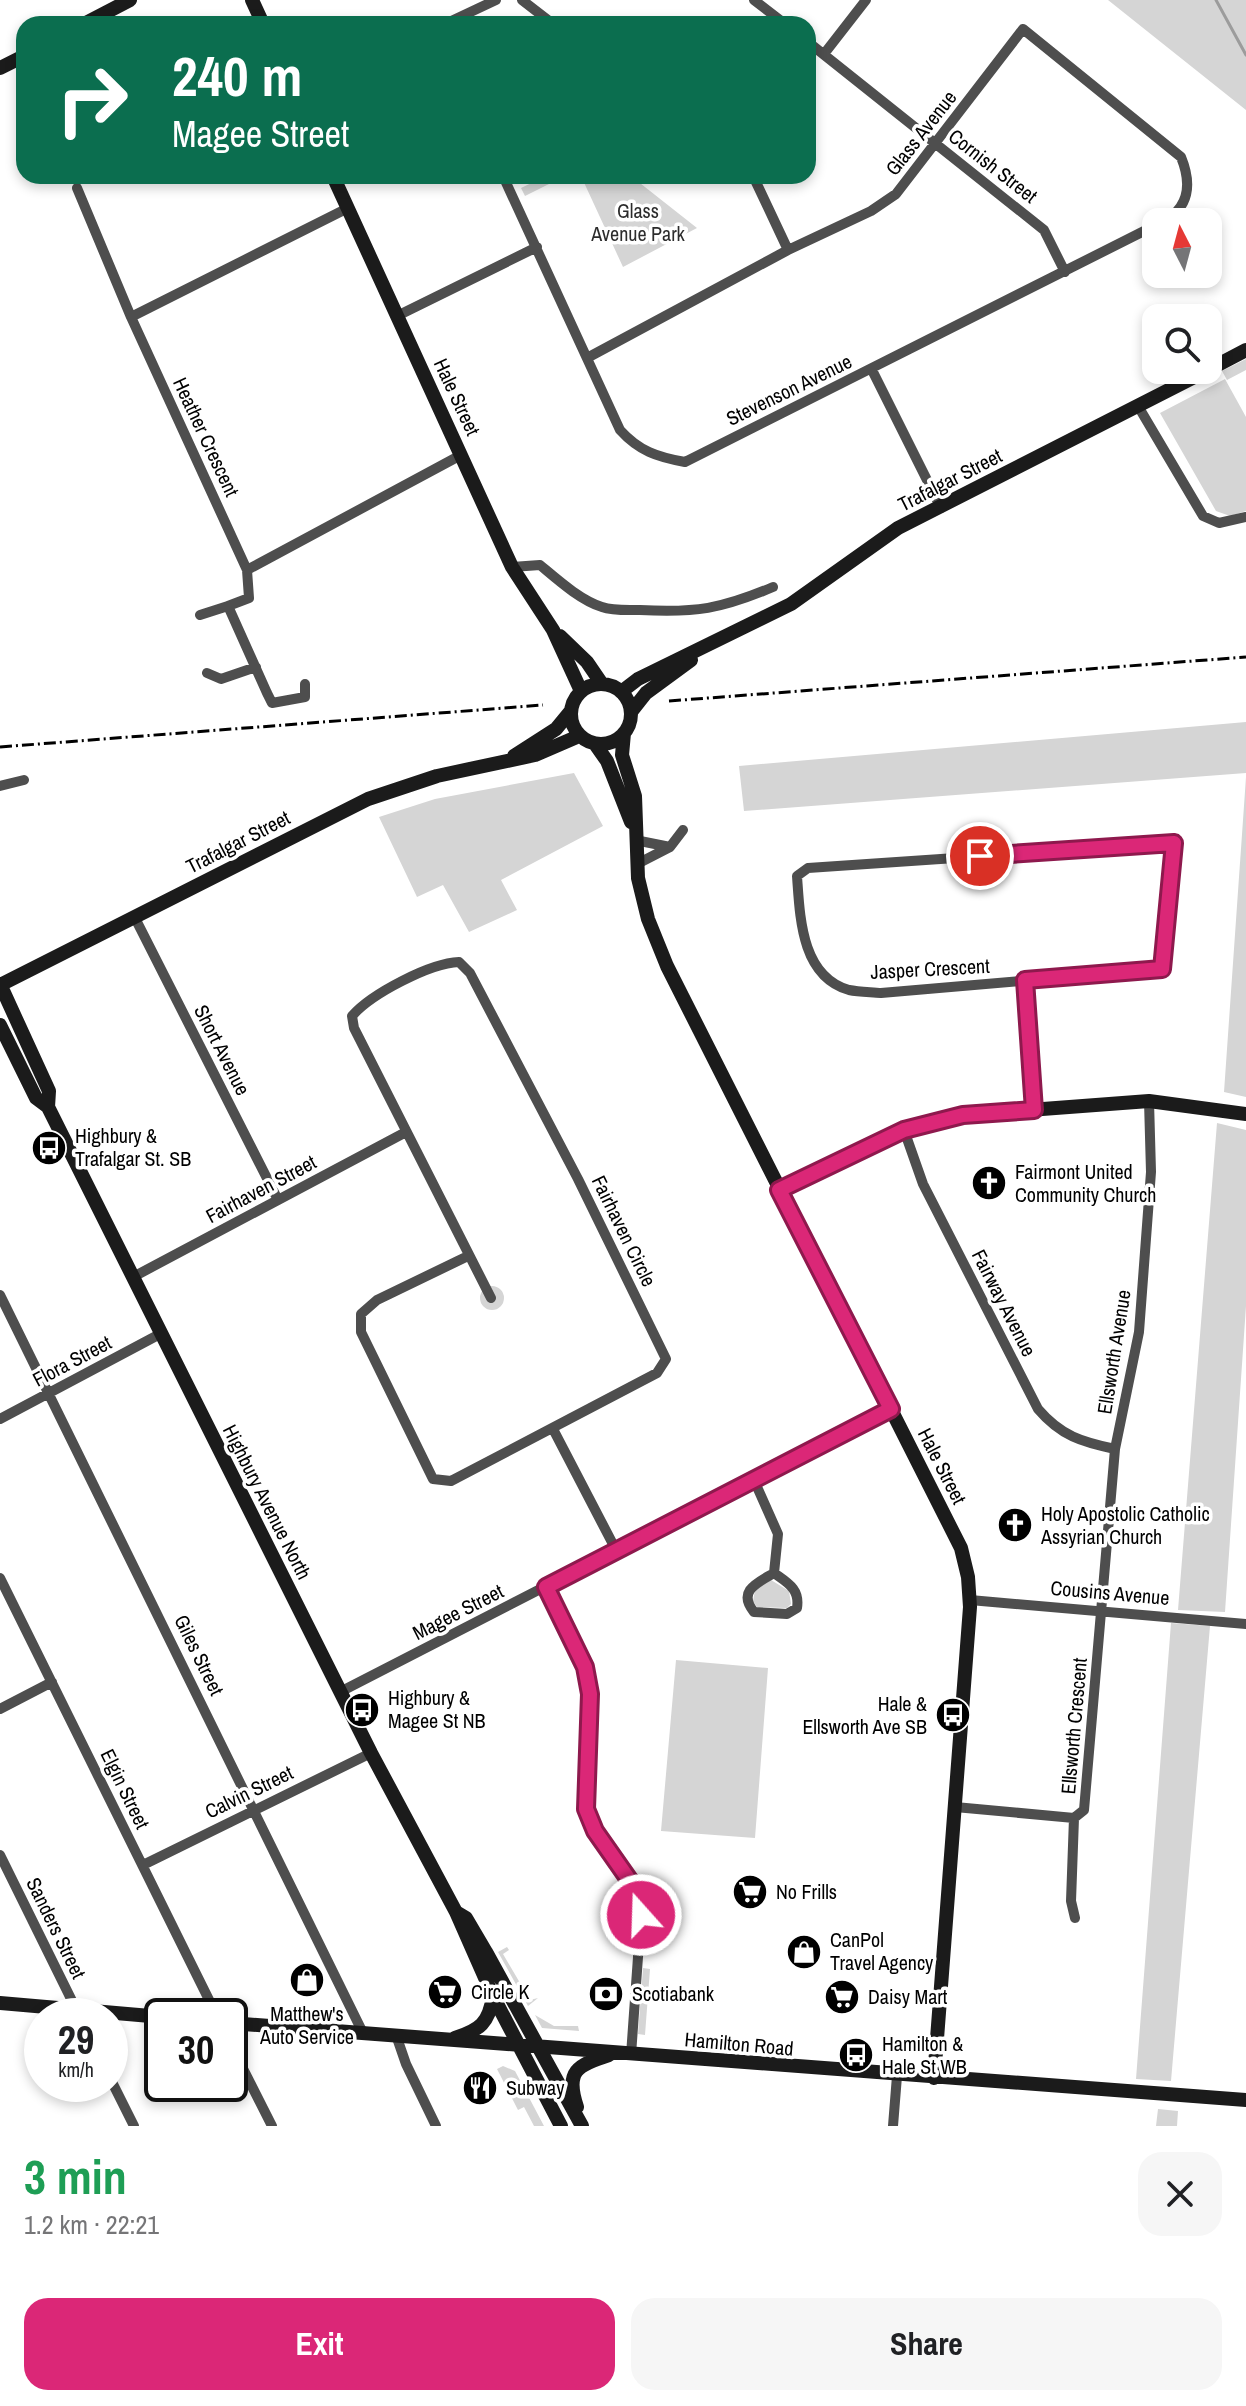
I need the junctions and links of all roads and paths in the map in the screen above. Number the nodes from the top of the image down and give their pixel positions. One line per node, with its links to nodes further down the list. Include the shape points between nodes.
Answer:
1 (130, 0): 6 (main road)
2 (496, 0): 7 (street)
3 (522, 0): 8 (street)
4 (754, 0): 9 (street)
5 (866, 0): 11 (street)
6 (99, 16)
7 (462, 16)
8 (543, 16)
9 (775, 16)
10 (816, 48): 11 (street, Cornish Street)
11 (824, 54): 12 (street, Cornish Street)
12 (936, 144): 18 (street, Glass Avenue, via 1023,29 1181,157 1190,178); 21 (street, Glass Avenue, via 896,194); 22 (street, Cornish Street, via 1044,230)
13 (337, 184): 17 (main road, Hale Street)
14 (507, 184): 20 (street, Stevenson Avenue)
15 (757, 184): 21 (street)
16 (77, 188): 24 (street, Heather Crescent)
17 (348, 208): 23 (main road, Hale Street); 24 (street)
18 (1180, 208)
19 (1142, 232): 22 (street, Stevenson Avenue)
20 (537, 247): 23 (street); 26 (street, Stevenson Avenue)
21 (788, 250): 26 (street, Glass Avenue)
22 (1065, 272): 28 (street, Stevenson Avenue)
23 (397, 316): 31 (main road, Hale Street)
24 (131, 317): 35 (street, Heather Crescent)
25 (1246, 350): 27 (main road, Trafalgar Street)
26 (587, 358): 28 (street, Stevenson Avenue, via 620,430 635,447 685,462)
27 (1222, 363)
28 (872, 370): 32 (street, Stevenson Avenue)
29 (1181, 384): 30 (main road, Trafalgar Street)
30 (1138, 406): 32 (main road, Trafalgar Street); 33 (street, via 1203,516 1219,523)
31 (461, 455): 34 (main road, Hale Street); 35 (street)
32 (941, 508): 40 (main road, Trafalgar Street, via 898,528 791,604)
33 (1246, 517)
34 (512, 567): 36 (street, via 540,565 602,607 631,610 686,613 726,607); 39 (main road, Hale Street)
35 (247, 570): 37 (street, via 249,598)
36 (773, 587)
37 (228, 606): 38 (street); 41 (street)
38 (200, 615)
39 (553, 630): 44 (main road, Hale Street); 45 (main road, Hale Street)
40 (719, 639): 46 (main road, Trafalgar Street); 48 (main road, Trafalgar Street, via 646,693)
41 (256, 667): 42 (street, via 221,679); 43 (street, via 272,703 301,701)
42 (207, 673)
43 (305, 684)
44 (602, 684): 45 (main road); 46 (main road)
45 (581, 691): 47 (main road)
46 (621, 692): 48 (main road)
47 (570, 712): 50 (main road); 52 (main road, Trafalgar Street, via 556,729)
48 (631, 712): 49 (main road)
49 (624, 733): 51 (main road, via 611,743); 56 (main road, Hale Street, via 622,755 635,796)
50 (579, 736): 51 (main road); 52 (main road, Trafalgar Street)
51 (595, 744): 56 (main road, Hale Street, via 607,761)
52 (504, 762): 59 (main road, Trafalgar Street, via 437,776 368,799)
53 (24, 780): 54 (street)
54 (0, 786)
55 (683, 830): 57 (street)
56 (635, 835): 57 (street); 58 (main road, Hale Street)
57 (670, 847): 58 (street)
58 (637, 864): 69 (main road, Hale Street, via 648,919 667,966)
59 (134, 916): 61 (main road, Trafalgar Street); 70 (street, Short Avenue)
60 (1025, 980): 60 (street, Jasper Crescent, via 881,993 848,990 819,973 805,941 797,876 808,868 1174,843 1162,969); 65 (street)
61 (0, 985): 64 (main road, Highbury Avenue North, via 49,1091)
62 (0, 1025): 64 (main road, Highbury Avenue North, via 36,1098)
63 (1149, 1101): 65 (main road); 66 (main road); 80 (street, Ellsworth Avenue, via 1151,1172 1139,1332)
64 (48, 1107): 72 (main road, Highbury Avenue North)
65 (1034, 1110): 67 (main road, via 963,1115)
66 (1246, 1114)
67 (904, 1130): 69 (main road); 80 (street, Fairway Avenue, via 923,1184 1038,1409 1074,1440)
68 (406, 1132): 70 (street, Fairhaven Street); 71 (street, Fairhaven Circle); 79 (street, Fairhaven Circle, via 352,1016 362,1003 442,963 459,962 470,973 666,1359 657,1373)
69 (779, 1190): 77 (main road, Hale Street)
70 (278, 1200): 72 (street, Fairhaven Street)
71 (468, 1256): 74 (street); 79 (street, Fairhaven Circle, via 377,1300 361,1314 361,1332 423,1463 433,1479 451,1481)
72 (133, 1277): 75 (main road, Highbury Avenue North)
73 (0, 1295): 76 (street, Giles Street)
74 (491, 1298)
75 (160, 1334): 76 (street, Flora Street); 90 (main road, Highbury Avenue North)
76 (49, 1393): 78 (street, Flora Street); 94 (street, Giles Street)
77 (891, 1409): 81 (street, Magee Street); 86 (main road, Hale Street, via 961,1548)
78 (0, 1419)
79 (553, 1429): 82 (street)
80 (1115, 1449): 87 (street, Ellsworth Avenue)
81 (754, 1480): 82 (street, Magee Street); 83 (street, via 778,1534)
82 (616, 1550): 85 (street, Magee Street)
83 (774, 1573): 83 (street, via 794,1588 797,1608 787,1614 754,1612 746,1593)
84 (0, 1578): 89 (street, Elgin Street)
85 (546, 1587): 90 (street, Magee Street); 112 (street, via 588,1680 586,1809 637,1891 641,1915)
86 (970, 1600): 87 (street, Cousins Avenue); 93 (main road, Hale Street)
87 (1102, 1609): 88 (street, Cousins Avenue); 95 (street, Ellsworth Crescent, via 1084,1810)
88 (1246, 1624)
89 (52, 1682): 91 (street); 97 (street, Elgin Street)
90 (340, 1692): 92 (main road, Highbury Avenue North)
91 (0, 1709)
92 (371, 1753): 94 (street, Calvin Street); 98 (main road, Highbury Avenue North)
93 (955, 1807): 95 (street, Ellsworth Crescent); 114 (main road, Hale Street)
94 (255, 1808): 97 (street, Calvin Street); 106 (street, Giles Street)
95 (1074, 1818): 99 (street)
96 (0, 1855): 101 (street, Sanders Street)
97 (143, 1865): 102 (street, Elgin Street)
98 (456, 1912): 100 (main road, Highbury Avenue North); 110 (main road, Highbury Avenue North, via 466,1918)
99 (1075, 1918)
100 (493, 1996): 108 (main road, via 483,2025); 109 (main road, Highbury Avenue North)
101 (71, 1998)
102 (208, 1998)
103 (0, 2003): 104 (main road)
104 (24, 2006)
105 (248, 2024): 106 (main road, Hamilton Road)
106 (363, 2033): 107 (main road, Hamilton Road)
107 (396, 2035): 108 (main road, Hamilton Road); 120 (street)
108 (451, 2040): 109 (main road, Hamilton Road)
109 (520, 2047): 110 (main road, Hamilton Road); 121 (main road, Highbury Avenue North)
110 (537, 2047): 111 (main road, Hamilton Road); 122 (main road, Highbury Avenue North)
111 (615, 2053): 112 (main road, Hamilton Road); 122 (main road, via 580,2066 572,2079)
112 (631, 2055): 113 (main road, Hamilton Road)
113 (897, 2076): 114 (main road, Hamilton Road); 123 (street)
114 (934, 2078): 116 (main road, Hamilton Road)
115 (248, 2079): 119 (street)
116 (1246, 2100)
117 (122, 2102): 118 (street)
118 (134, 2126)
119 (272, 2126)
120 (436, 2126)
121 (561, 2126)
122 (583, 2126)
123 (893, 2126)

